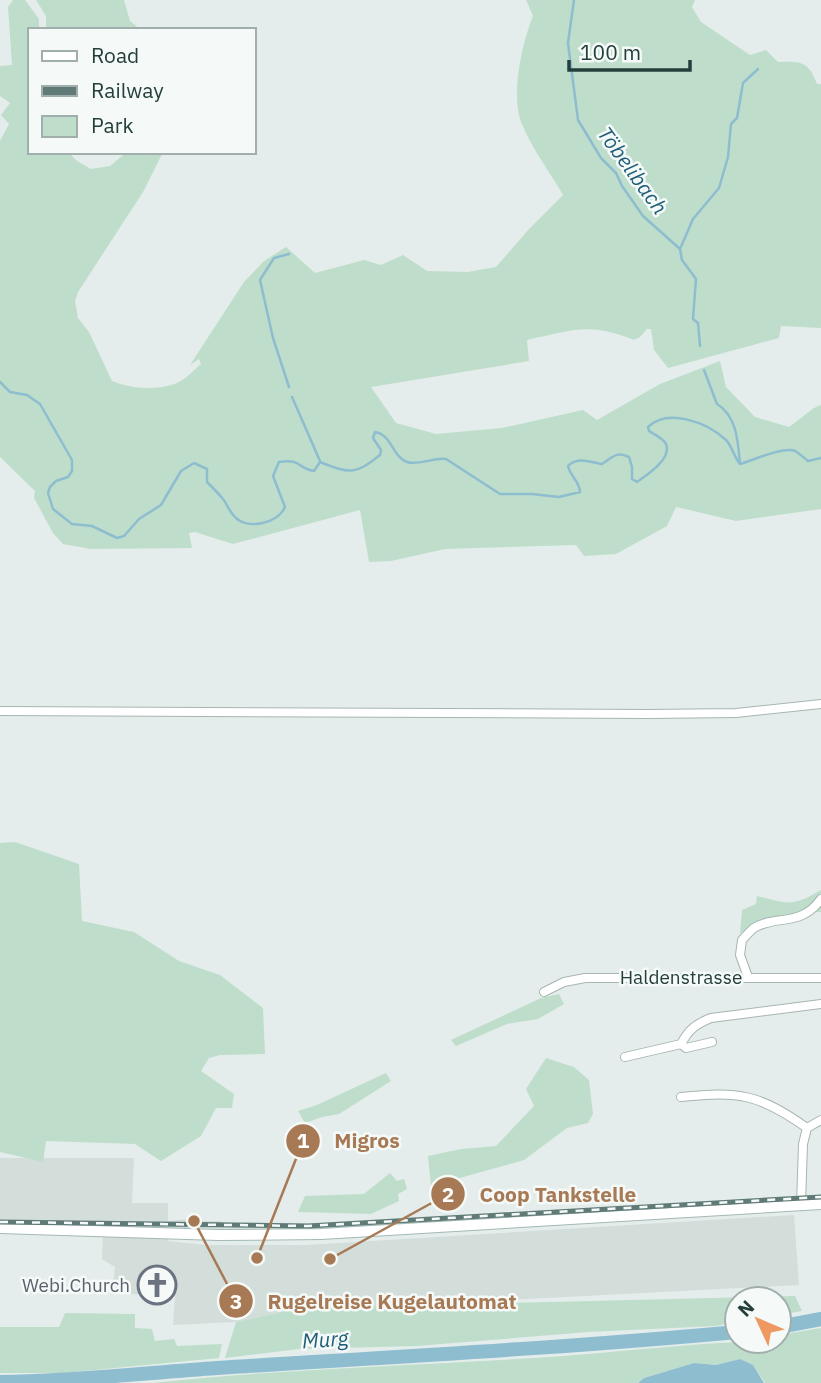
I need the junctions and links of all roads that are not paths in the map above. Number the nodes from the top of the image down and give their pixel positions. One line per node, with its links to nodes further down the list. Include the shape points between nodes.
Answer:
1 (821, 705): 2 (street, via 736,713)
2 (0, 711)
3 (821, 899): 4 (street, via 813,911 755,927 742,940 740,955)
4 (748, 977): 5 (street, Haldenstrasse); 6 (street, Haldenstrasse, via 585,978)
5 (821, 978)
6 (544, 992)
7 (821, 1004): 9 (street, via 711,1017 688,1031)
8 (712, 1042): 9 (street, via 686,1048)
9 (681, 1044): 10 (street)
10 (625, 1057)
11 (681, 1097): 13 (street, via 735,1094 782,1111)
12 (821, 1120): 13 (street)
13 (807, 1128): 15 (street)
14 (821, 1204): 15 (main road)
15 (801, 1205): 16 (main road, via 321,1234)
16 (0, 1228)

